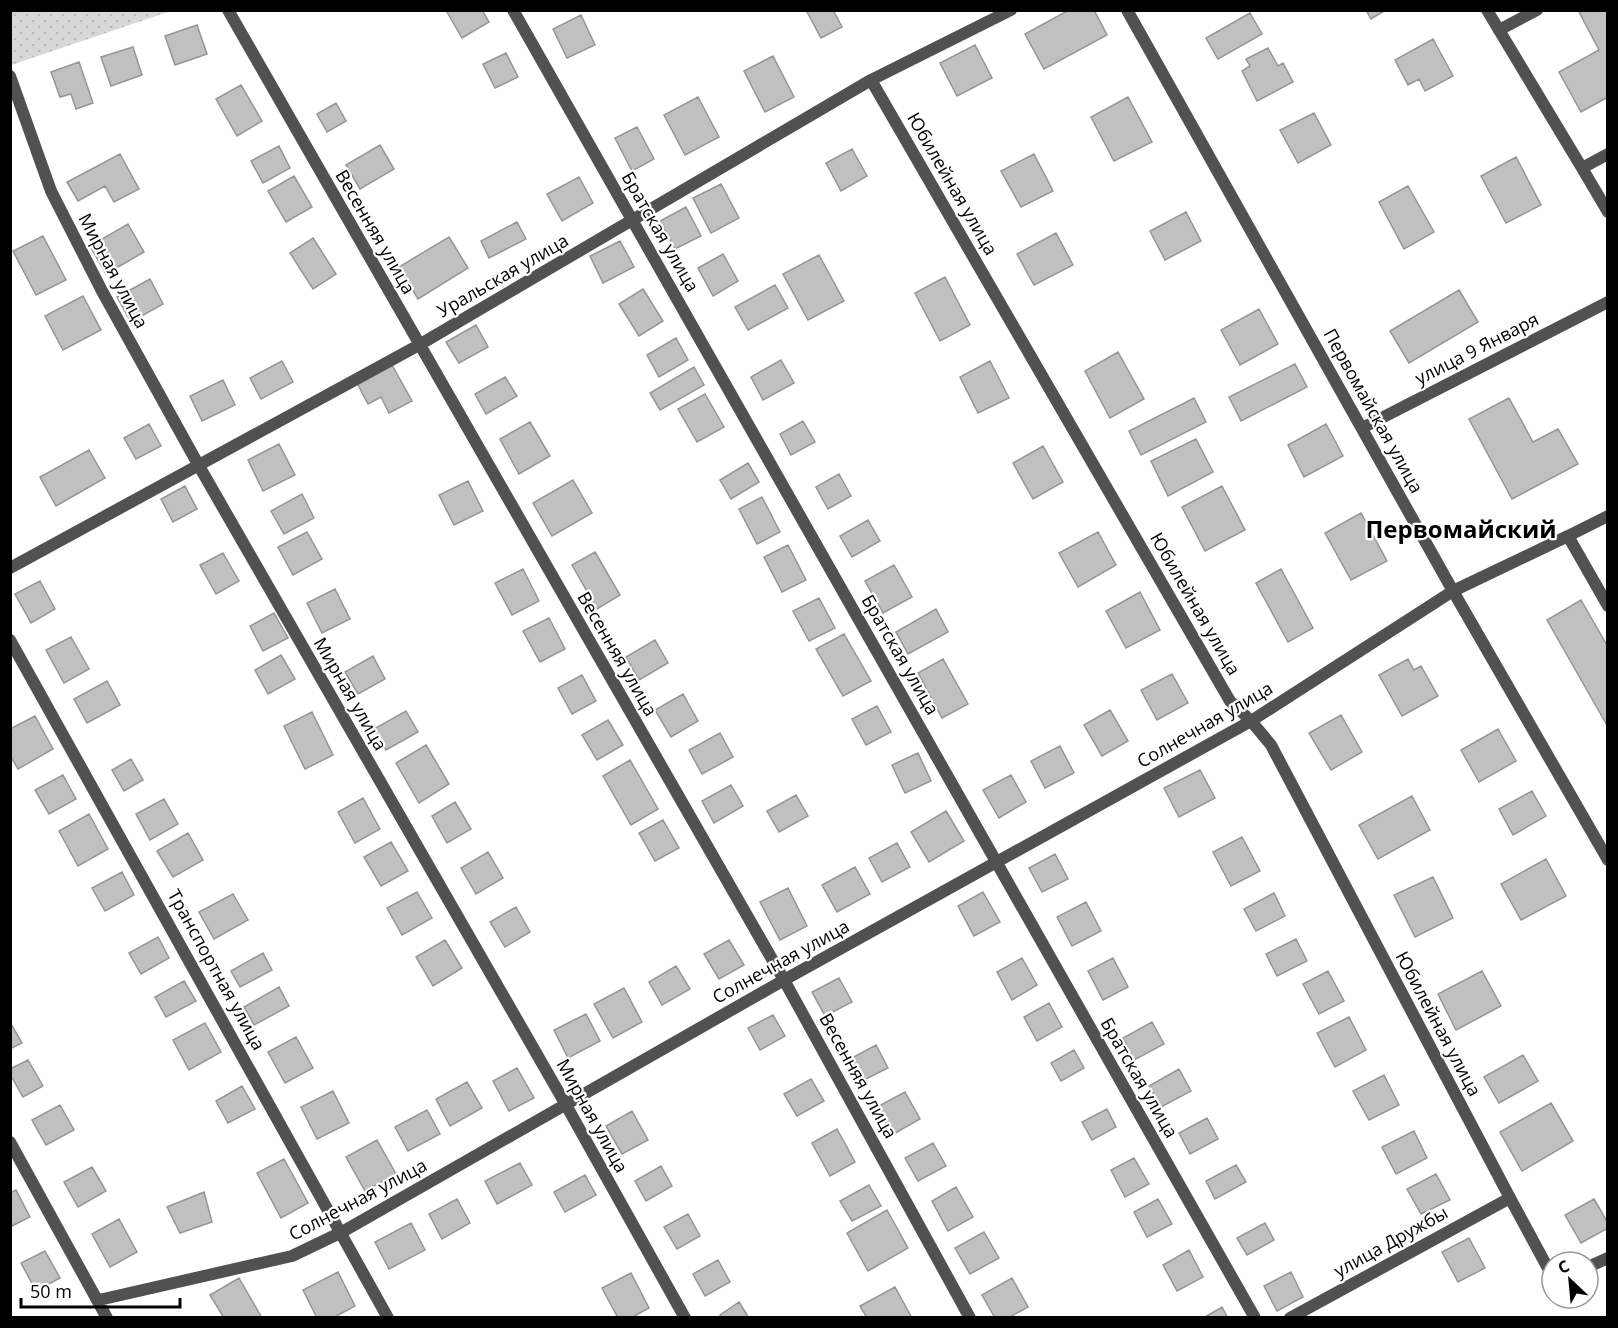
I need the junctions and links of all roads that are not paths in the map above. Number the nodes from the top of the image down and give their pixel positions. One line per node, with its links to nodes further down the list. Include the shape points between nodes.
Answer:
1 (228, 10): 15 (street, Весенняя улица)
2 (513, 10): 13 (street, Братская улица)
3 (1011, 10): 9 (street, Уральская улица)
4 (1127, 10): 16 (street, Первомайская улица)
5 (1487, 10): 7 (street)
6 (1537, 10): 7 (street)
7 (1499, 30): 11 (street)
8 (10, 76): 17 (street, Мирная улица, via 51,191)
9 (871, 80): 13 (street, Уральская улица); 24 (street, Юбилейная улица, via 1230,701)
10 (1608, 154): 11 (street)
11 (1582, 168): 12 (street)
12 (1608, 212)
13 (633, 221): 15 (street, Уральская улица); 26 (street, Братская улица)
14 (1608, 302): 16 (street, улица 9 Января)
15 (419, 345): 17 (street, Уральская улица); 27 (street, Весенняя улица)
16 (1362, 428): 21 (street, Первомайская улица)
17 (199, 466): 20 (street, Уральская улица); 28 (street, Мирная улица)
18 (1608, 516): 19 (street, Солнечная улица)
19 (1568, 536): 21 (street, Солнечная улица); 22 (street)
20 (10, 568)
21 (1453, 591): 24 (street, Солнечная улица); 25 (street, Первомайская улица)
22 (1608, 606)
23 (10, 640): 31 (street, Транспортная улица)
24 (1251, 721): 26 (street, Солнечная улица); 30 (street, Юбилейная улица, via 1271,745)
25 (1608, 860)
26 (997, 863): 27 (street, Солнечная улица); 38 (street, Братская улица)
27 (784, 980): 28 (street, Солнечная улица); 37 (street, Весенняя улица)
28 (566, 1105): 31 (street, Солнечная улица); 36 (street, Мирная улица)
29 (10, 1142): 33 (street)
30 (1510, 1197): 32 (street, Юбилейная улица); 39 (street, улица Дружбы)
31 (342, 1232): 33 (street, Солнечная улица, via 291,1256); 35 (street, Транспортная улица)
32 (1540, 1253)
33 (99, 1300): 34 (street)
34 (107, 1317)
35 (388, 1317)
36 (685, 1317)
37 (970, 1317)
38 (1255, 1317)
39 (1290, 1317)

